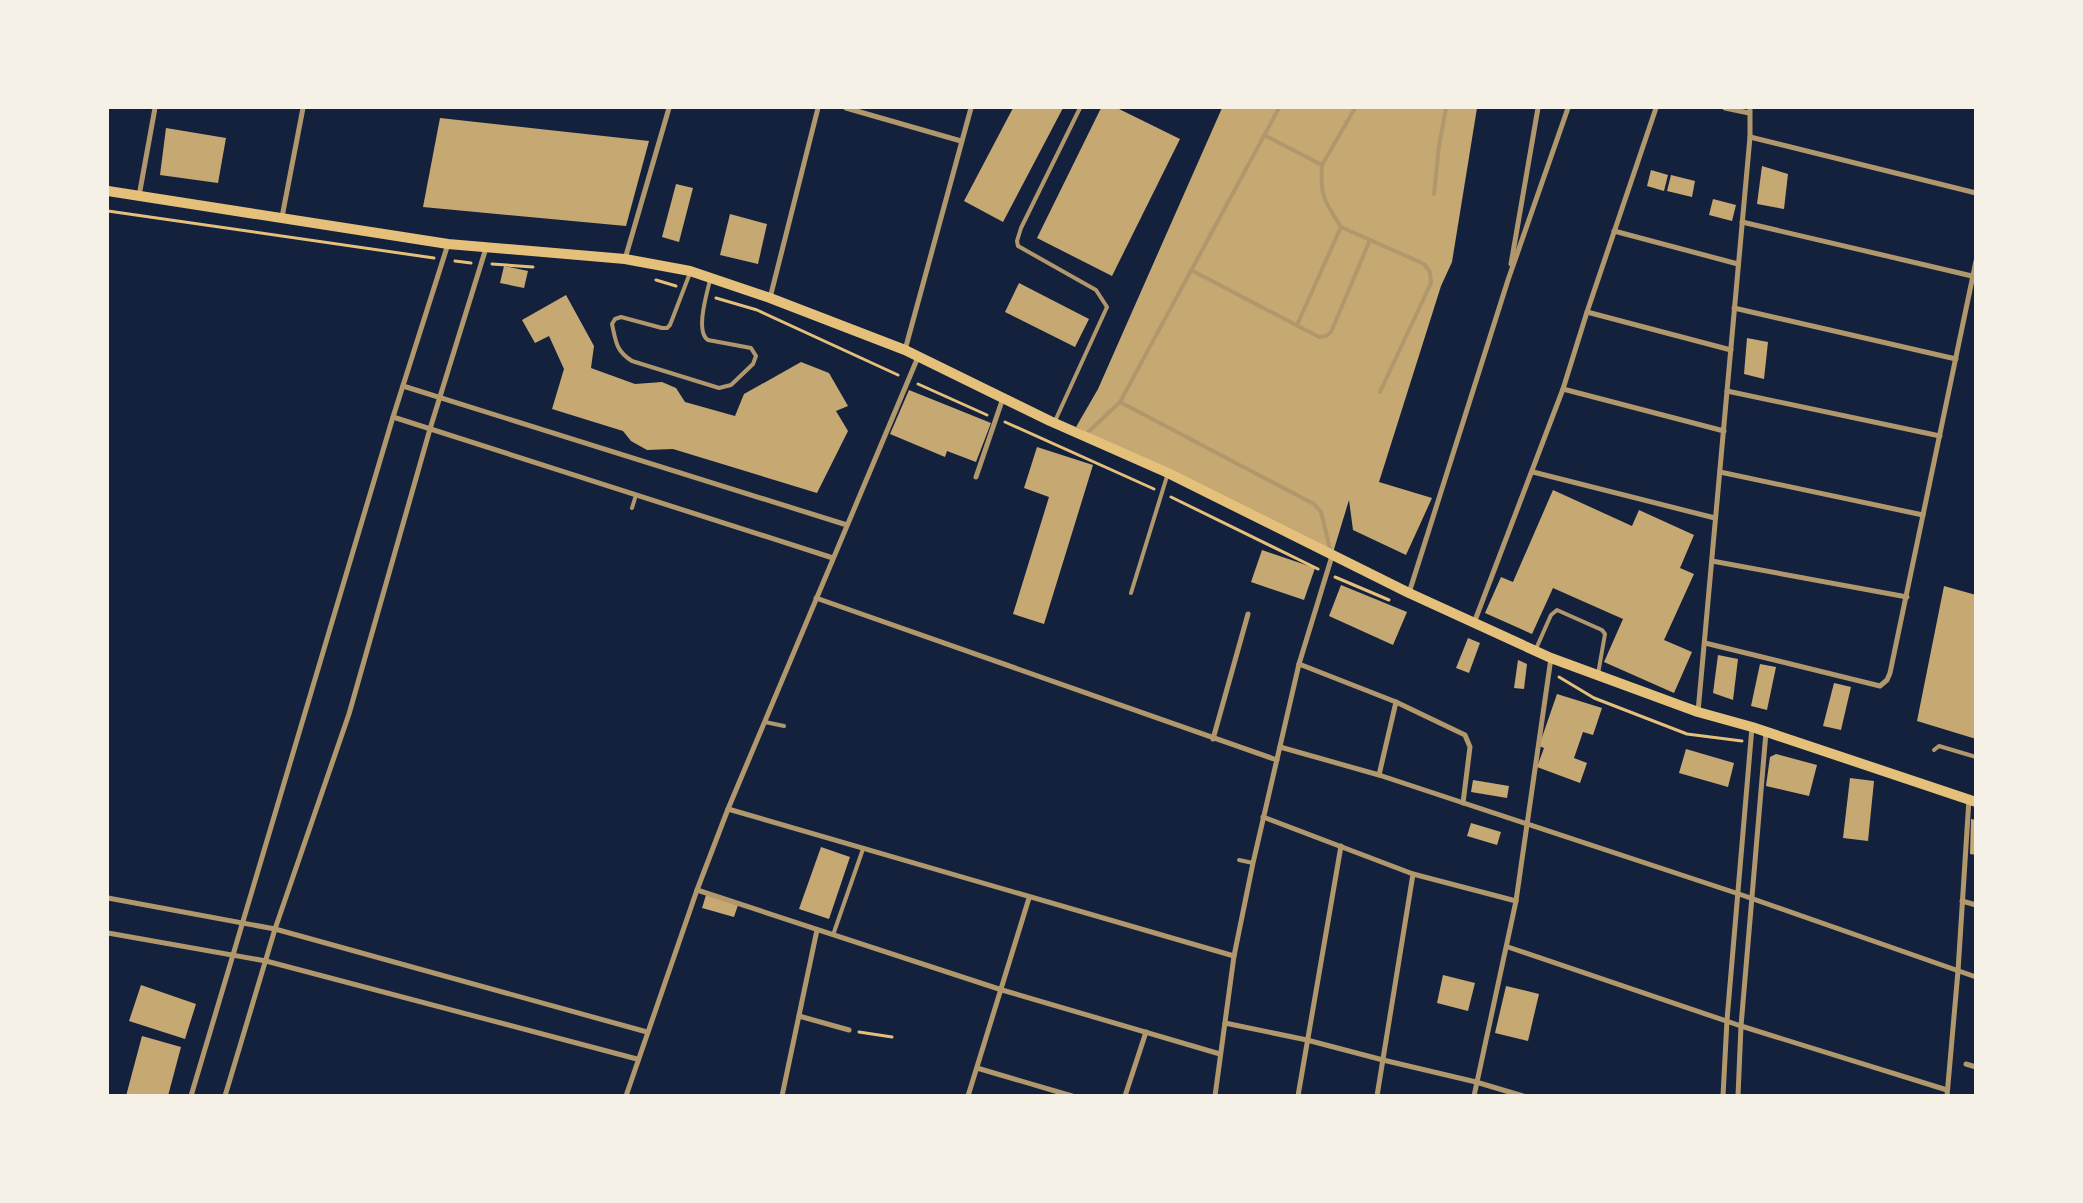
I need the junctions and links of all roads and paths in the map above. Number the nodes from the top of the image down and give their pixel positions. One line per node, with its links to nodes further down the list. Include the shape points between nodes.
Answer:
1 (156, 108): 23 (street)
2 (303, 108): 25 (street)
3 (669, 108): 33 (street)
4 (818, 108): 46 (street)
5 (846, 108): 18 (street)
6 (971, 108): 18 (street)
7 (1080, 108): 64 (lane, via 1017,241 1018,246 1096,290 1107,307)
8 (1279, 108): 16 (lane)
9 (1355, 108): 19 (lane)
10 (1446, 108): 22 (lane, via 1438,146)
11 (1538, 108): 43 (street)
12 (1568, 108): 43 (street)
13 (1656, 108): 28 (street)
14 (1726, 108): 15 (street)
15 (1750, 110): 17 (street)
16 (1264, 135): 19 (lane); 38 (lane)
17 (1750, 137): 21 (street); 26 (street)
18 (961, 141): 50 (street)
19 (1322, 165): 27 (lane, via 1320,187)
20 (108, 191): 23 (main road)
21 (1976, 193)
22 (1434, 194)
23 (138, 196): 25 (main road)
24 (108, 211): 32 (path)
25 (282, 217): 30 (main road)
26 (1742, 222): 36 (street); 40 (street)
27 (1341, 227): 29 (lane); 49 (lane)
28 (1614, 231): 36 (street); 48 (street)
29 (1370, 240): 49 (lane, via 1331,332 1319,336); 58 (lane, via 1424,264 1430,272 1431,283)
30 (448, 244): 31 (main road); 32 (street)
31 (486, 247): 33 (main road); 35 (street)
32 (443, 259): 35 (path); 55 (street)
33 (625, 259): 39 (main road)
34 (1976, 261): 40 (street)
35 (481, 264): 37 (path); 59 (street)
36 (1738, 264): 47 (street)
37 (537, 267)
38 (1191, 270): 49 (lane); 61 (lane)
39 (690, 271): 41 (main road); 44 (lane)
40 (1972, 276): 53 (street)
41 (711, 278): 45 (lane); 46 (main road)
42 (655, 280): 44 (path)
43 (1508, 280): 84 (street)
44 (684, 288): 45 (lane, via 667,328 621,317 616,319 612,324 617,346 621,354 632,361 707,385 731,386 753,364 756,356 751,348 704,337 702,322)
45 (706, 295): 54 (path, via 756,310)
46 (770, 298): 50 (main road)
47 (1734, 308): 51 (street); 53 (street)
48 (1587, 312): 51 (street); 56 (street)
49 (1297, 325)
50 (905, 350): 52 (main road)
51 (1730, 350): 57 (street)
52 (918, 356): 54 (street); 60 (main road)
53 (1956, 360): 68 (street)
54 (908, 380): 63 (path); 78 (street)
55 (403, 386): 59 (street); 62 (street)
56 (1563, 389): 66 (street); 69 (street)
57 (1727, 391): 66 (street); 68 (street)
58 (1380, 392)
59 (440, 397): 65 (street); 78 (street)
60 (1003, 398): 63 (street); 64 (main road)
61 (1120, 402): 67 (lane); 79 (lane, via 1314,504 1321,512)
62 (394, 417): 65 (street); 127 (street)
63 (996, 418): 72 (street); 73 (path)
64 (1055, 423): 67 (main road)
65 (430, 429): 74 (street); 128 (street, via 349,714)
66 (1724, 431): 70 (street)
67 (1084, 436): 71 (main road)
68 (1940, 436): 76 (street)
69 (1533, 472): 77 (street); 89 (street)
70 (1720, 472): 76 (street); 77 (street)
71 (1168, 473): 73 (lane); 79 (main road)
72 (976, 477)
73 (1162, 492): 82 (path); 83 (lane)
74 (636, 495): 75 (lane); 80 (street)
75 (632, 508)
76 (1923, 515): 85 (street)
77 (1715, 518): 81 (street)
78 (847, 525): 80 (street)
79 (1332, 556): 82 (street); 84 (main road)
80 (833, 558): 86 (street)
81 (1712, 561): 85 (street); 90 (street)
82 (1326, 573): 87 (path); 93 (street)
83 (1131, 593)
84 (1409, 593): 89 (main road)
85 (1907, 597): 90 (street, via 1890,673 1880,686)
86 (816, 598): 98 (street); 102 (street)
87 (1398, 604)
88 (1248, 614): 102 (street)
89 (1474, 624): 91 (main road)
90 (1705, 643): 97 (street)
91 (1535, 651): 92 (main road); 95 (lane, via 1551,615 1557,610 1605,634)
92 (1551, 658): 94 (street); 95 (main road)
93 (1299, 664): 96 (street); 104 (street)
94 (1549, 671): 103 (path, via 1594,698 1687,734); 113 (street)
95 (1598, 674): 97 (main road)
96 (1396, 702): 108 (street); 110 (street, via 1465,735 1470,747)
97 (1698, 712): 100 (main road)
98 (765, 722): 99 (lane); 111 (street)
99 (784, 726)
100 (1752, 728): 101 (main road); 103 (street)
101 (1766, 732): 109 (main road); 123 (street)
102 (1213, 739): 107 (street)
103 (1751, 742): 120 (street)
104 (1280, 747): 107 (street); 108 (street)
105 (1934, 750): 106 (lane, via 1939,746)
106 (1976, 756)
107 (1277, 760): 112 (street)
108 (1379, 775): 110 (street)
109 (1972, 800): 125 (street)
110 (1463, 803): 113 (street)
111 (728, 808): 115 (street); 119 (street)
112 (1263, 817): 114 (street); 117 (street)
113 (1527, 825): 120 (street); 124 (street)
114 (1341, 846): 118 (street); 147 (street)
115 (863, 848): 122 (street); 131 (lane)
116 (1239, 860): 117 (lane)
117 (1253, 863): 134 (street)
118 (1413, 874): 124 (street); 150 (street)
119 (698, 890): 129 (street); 144 (street)
120 (1739, 894): 123 (street); 140 (street)
121 (108, 898): 127 (street)
122 (1029, 898): 134 (street); 138 (street)
123 (1752, 900): 136 (street); 142 (street)
124 (1516, 901): 132 (street)
125 (1962, 901): 126 (street); 136 (street)
126 (1976, 905)
127 (243, 922): 128 (street); 133 (street)
128 (275, 929): 135 (street); 144 (street)
129 (817, 930): 131 (street); 139 (street)
130 (108, 933): 133 (street)
131 (833, 935): 138 (street)
132 (1508, 947): 140 (street); 154 (street)
133 (233, 953): 135 (street); 156 (street)
134 (1234, 956): 141 (street)
135 (266, 961): 149 (street); 157 (street)
136 (1958, 971): 137 (street); 155 (street)
137 (1976, 976)
138 (1002, 990): 145 (street); 153 (street)
139 (799, 1016): 143 (street); 159 (street)
140 (1727, 1020): 142 (street); 168 (street)
141 (1225, 1023): 147 (street); 148 (street)
142 (1741, 1026): 155 (street); 169 (street)
143 (849, 1030): 146 (path)
144 (647, 1032): 149 (street)
145 (1146, 1032): 148 (street); 162 (street)
146 (892, 1038)
147 (1307, 1040): 150 (street); 164 (street)
148 (1220, 1054): 163 (street)
149 (637, 1059): 158 (street)
150 (1383, 1060): 154 (street); 165 (street)
151 (1966, 1064): 152 (street)
152 (1976, 1066)
153 (977, 1068): 160 (street); 161 (street)
154 (1476, 1082): 166 (street); 167 (street)
155 (1947, 1093)
156 (191, 1096)
157 (225, 1096)
158 (626, 1096)
159 (782, 1096)
160 (968, 1096)
161 (1072, 1096)
162 (1125, 1096)
163 (1214, 1096)
164 (1298, 1096)
165 (1377, 1096)
166 (1474, 1096)
167 (1523, 1096)
168 (1723, 1096)
169 (1738, 1096)

